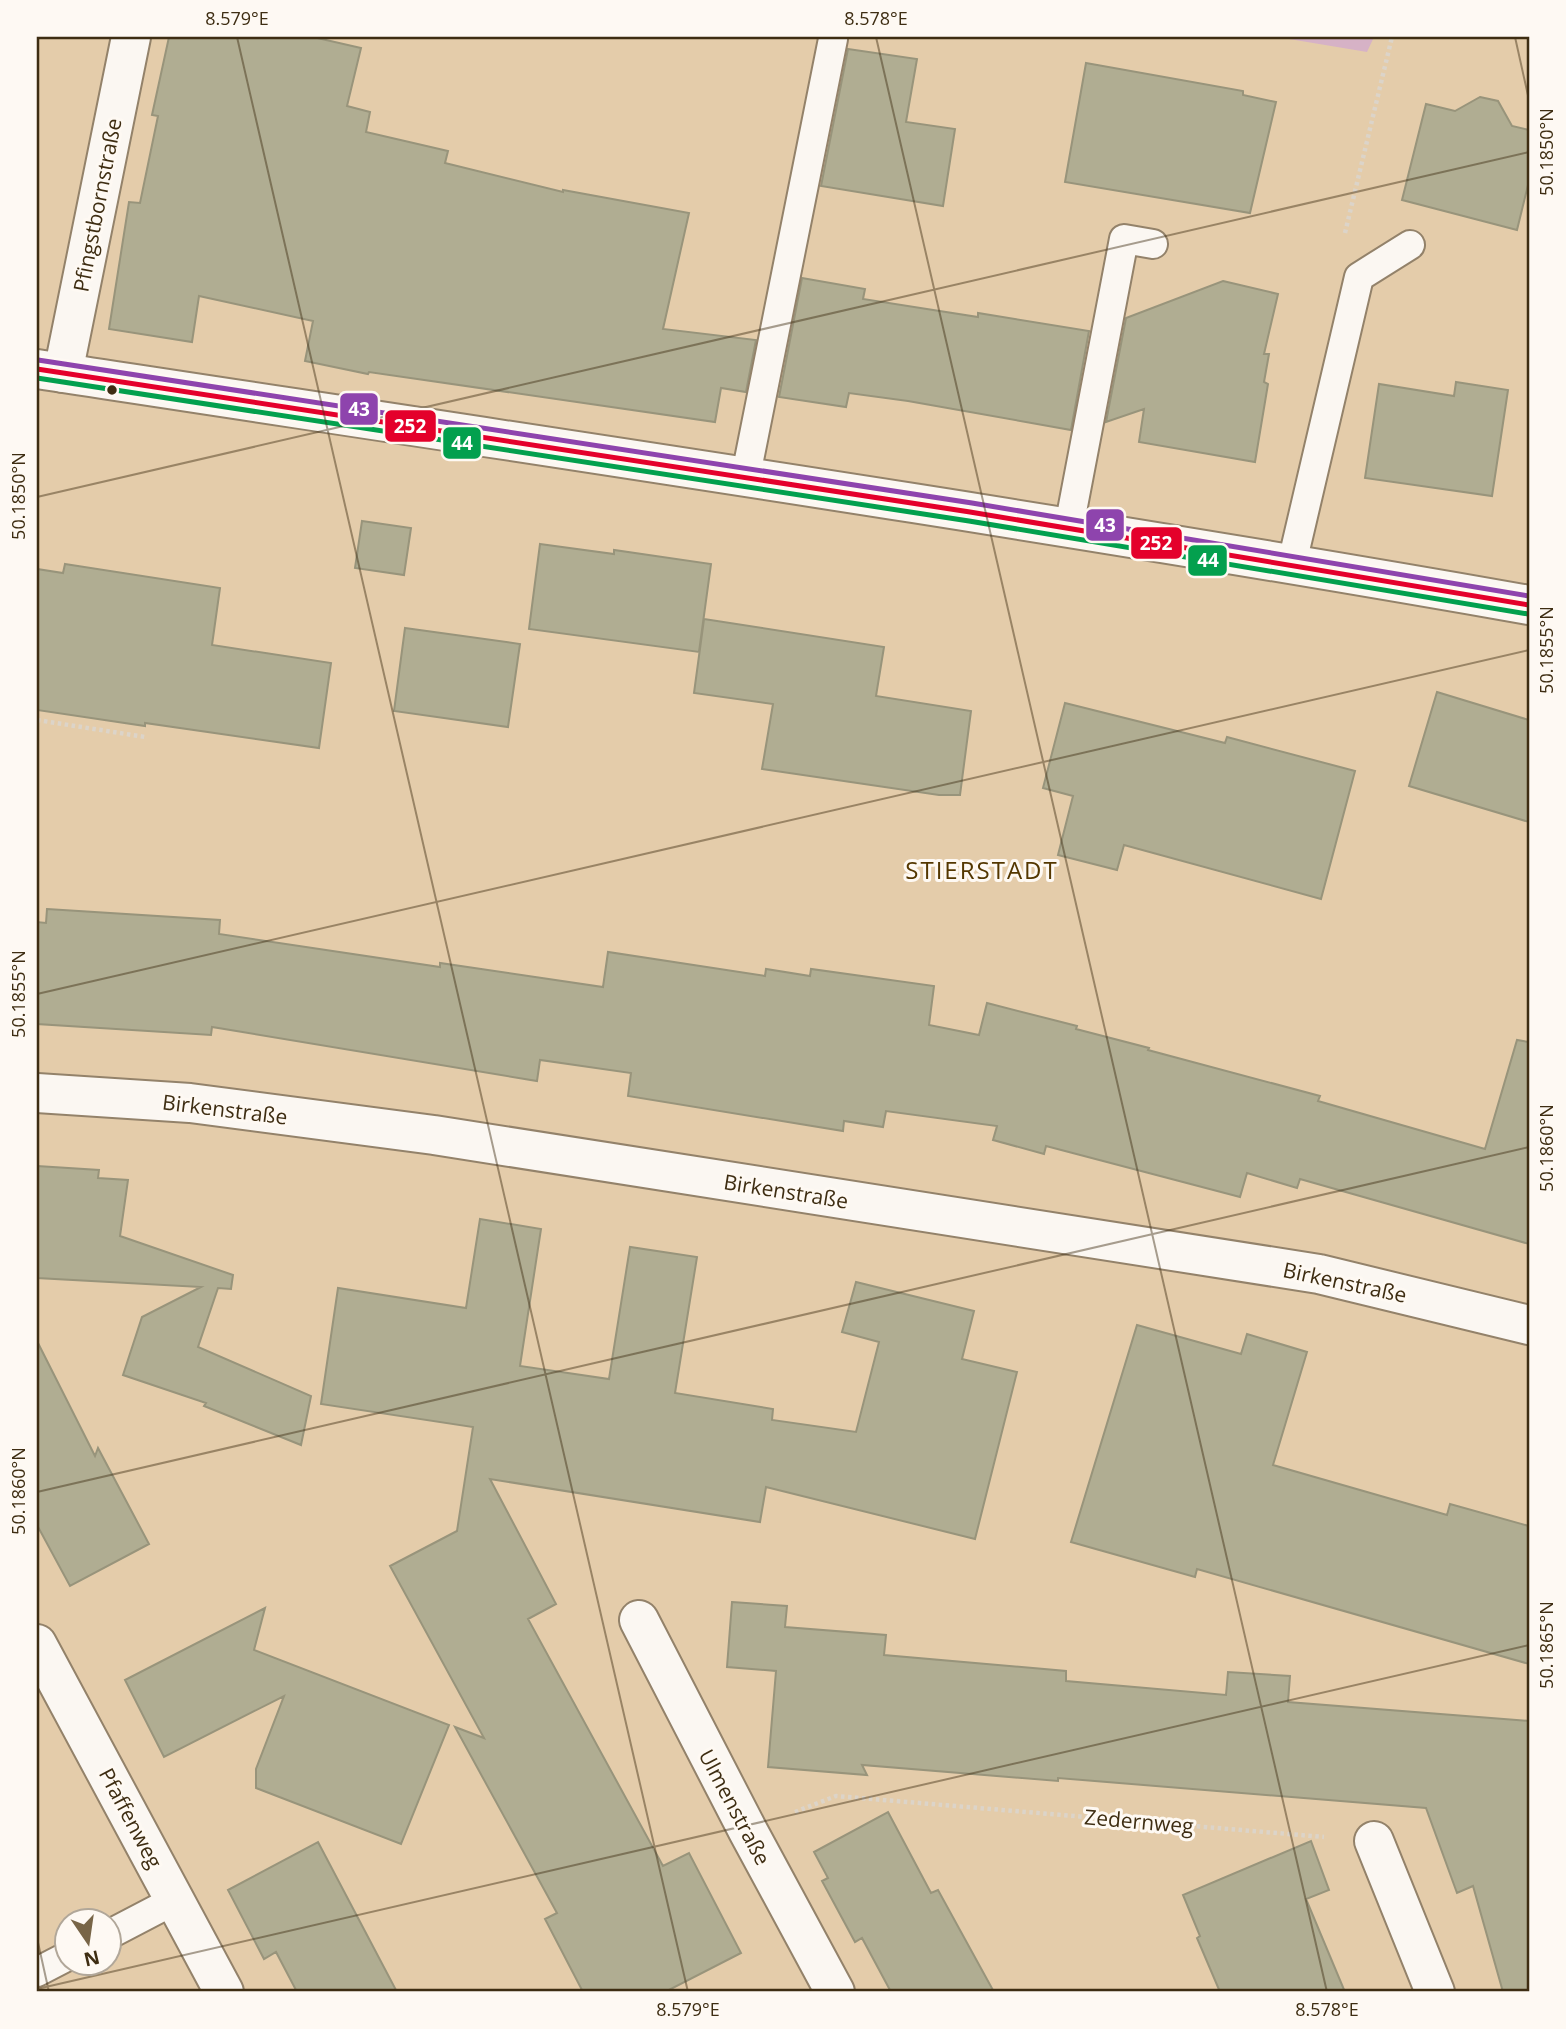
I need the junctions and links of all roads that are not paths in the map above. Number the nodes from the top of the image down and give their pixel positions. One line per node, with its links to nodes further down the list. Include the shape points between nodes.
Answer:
1 (131, 37): 5 (street, Pfingstbornstraße)
2 (833, 39): 6 (lane)
3 (1153, 244): 7 (lane, via 1124,239)
4 (1409, 245): 8 (lane, via 1359,277)
5 (50, 371): 6 (street)
6 (746, 475): 7 (street)
7 (1069, 527): 8 (street)
8 (1292, 563): 9 (street)
9 (1529, 605)
10 (37, 1093): 11 (street, Birkenstraße, via 190,1103 434,1135 1319,1274)
11 (1529, 1325)
12 (639, 1620): 18 (street, Ulmenstraße)
13 (37, 1644): 15 (street, Pfaffenweg)
14 (1374, 1841): 19 (street)
15 (175, 1900): 16 (lane); 17 (street, Pfaffenweg)
16 (122, 1928)
17 (224, 1992)
18 (835, 1992)
19 (1435, 1992)

